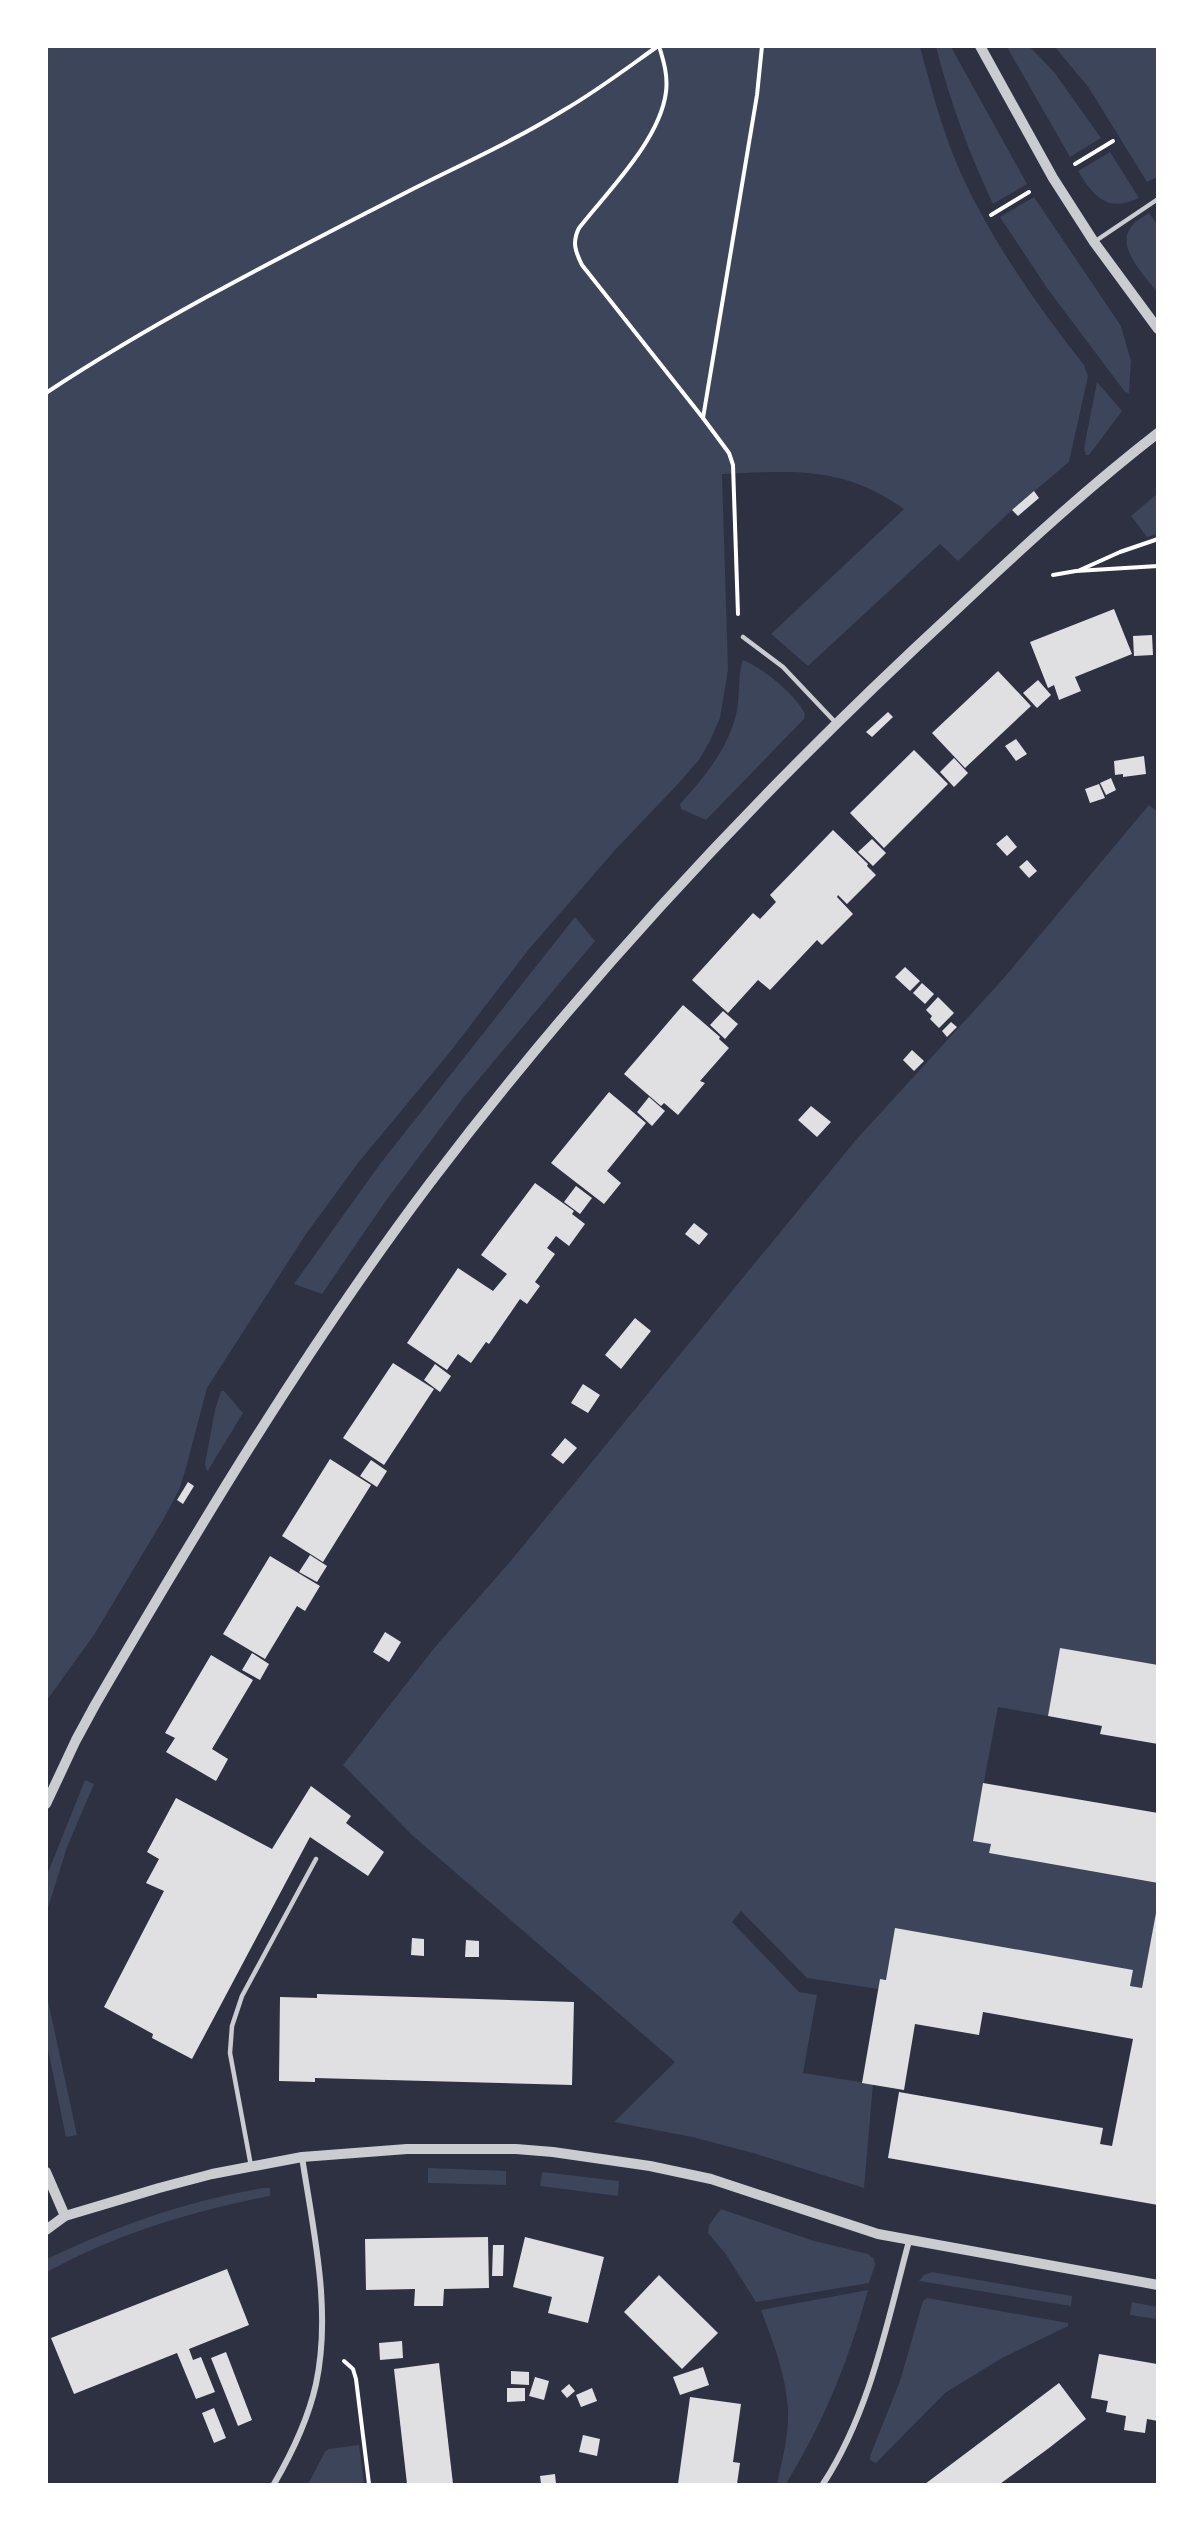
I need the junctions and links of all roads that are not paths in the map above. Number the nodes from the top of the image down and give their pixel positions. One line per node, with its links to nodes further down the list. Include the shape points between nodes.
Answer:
1 (980, 46): 3 (street)
2 (1158, 199): 3 (lane)
3 (1094, 243): 4 (street)
4 (1158, 329)
5 (1158, 433): 7 (street, via 983,585)
6 (743, 638): 7 (lane, via 783,667)
7 (836, 723): 8 (street, via 649,917 499,1094 428,1185 229,1482 90,1713)
8 (46, 1804)
9 (315, 1859): 11 (lane, via 242,1996 232,2026 230,2053)
10 (302, 2157): 11 (street); 15 (street, via 458,2147 602,2158 711,2179); 17 (street, via 318,2257 321,2347 309,2410)
11 (251, 2166): 13 (street, via 201,2176)
12 (46, 2172): 13 (street)
13 (65, 2216): 14 (street)
14 (46, 2230)
15 (909, 2241): 16 (street); 18 (street, via 859,2414 848,2442)
16 (1158, 2285)
17 (274, 2484)
18 (823, 2484)

